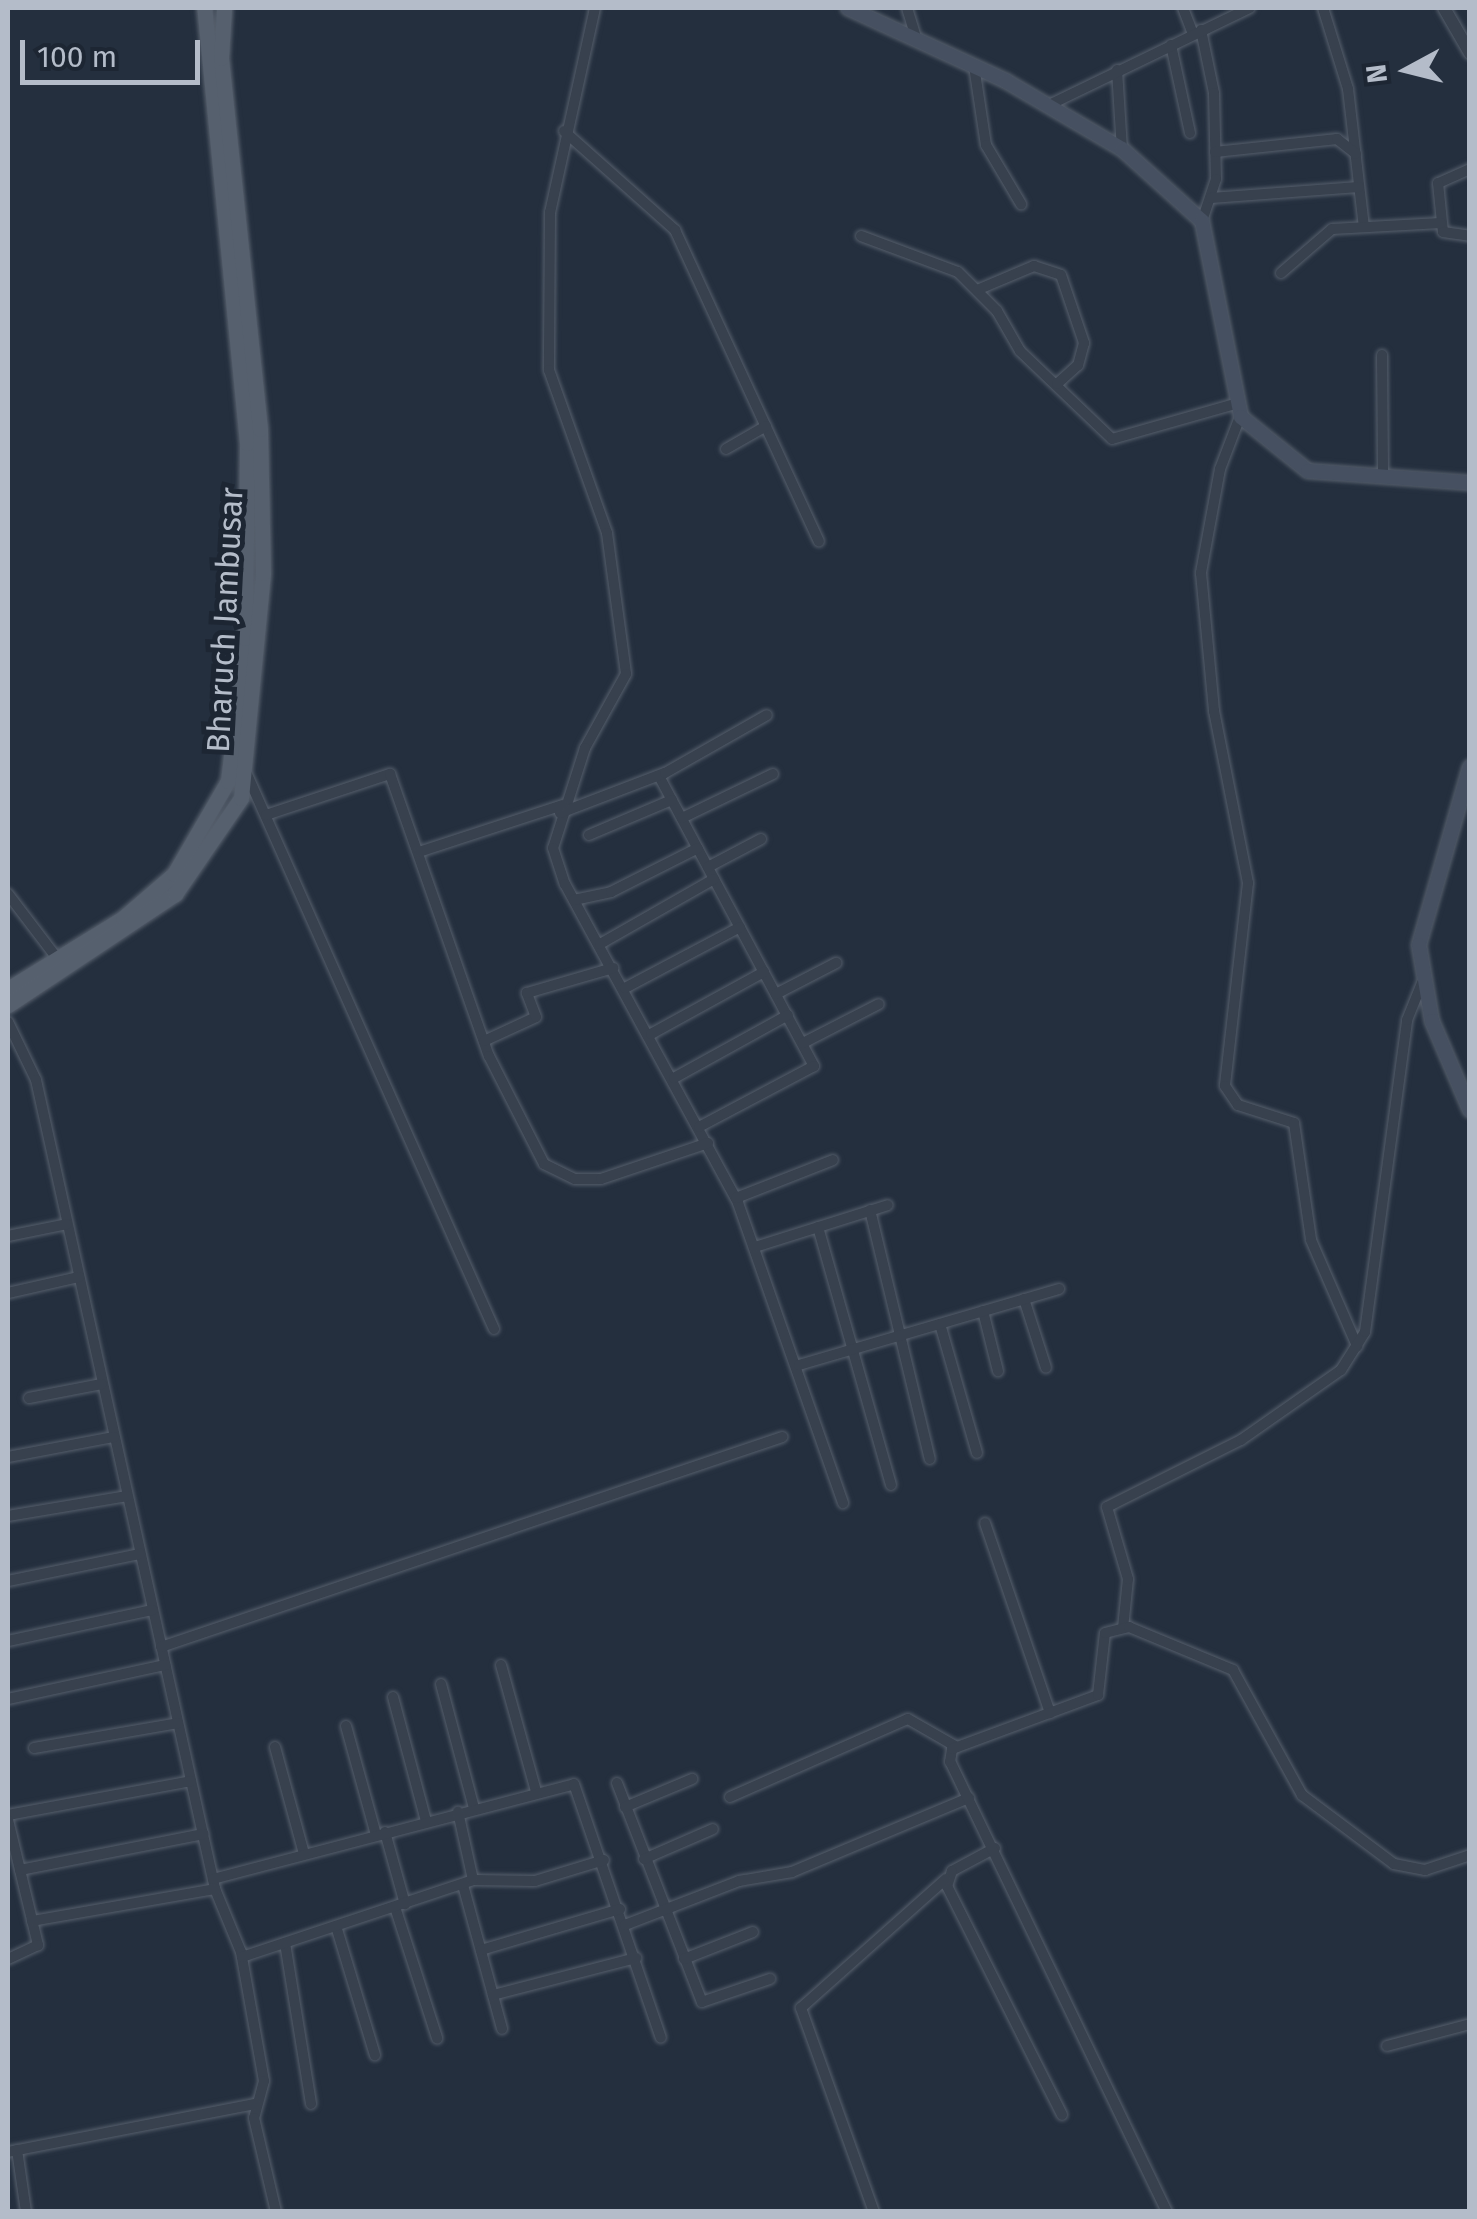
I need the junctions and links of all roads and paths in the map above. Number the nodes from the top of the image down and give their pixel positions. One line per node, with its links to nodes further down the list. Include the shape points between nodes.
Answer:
1 (204, 8): 2 (main road); 46 (main road, Bharuch Jambusar, via 247,443 244,638)
2 (224, 8): 43 (main road, Bharuch Jambusar, via 221,58 260,419 262,573)
3 (595, 8): 18 (street)
4 (848, 8): 11 (main road)
5 (907, 8): 11 (street)
6 (1183, 8): 10 (street)
7 (1250, 8): 10 (street)
8 (1323, 8): 21 (street, via 1348,89)
9 (1444, 8): 13 (street)
10 (1197, 32): 12 (street); 20 (street)
11 (917, 40): 14 (main road)
12 (1171, 45): 15 (street); 17 (street)
13 (1468, 45)
14 (974, 66): 16 (main road); 25 (street, via 986,145)
15 (1118, 70): 16 (street); 19 (street)
16 (1047, 106): 19 (main road)
17 (1190, 133)
18 (568, 134): 36 (street, via 675,230); 49 (street, via 549,218 550,375 607,533 626,674)
19 (1122, 150): 26 (main road)
20 (1215, 152): 21 (street, via 1337,139); 24 (street)
21 (1356, 154): 23 (street)
22 (1470, 169): 27 (street, via 1439,180)
23 (1359, 187): 24 (street); 28 (street)
24 (1211, 198): 26 (street)
25 (1021, 204)
26 (1202, 220): 35 (main road)
27 (1441, 222): 28 (street); 30 (street, via 1445,234)
28 (1364, 227): 31 (street, via 1326,232)
29 (861, 236): 32 (street, via 949,267)
30 (1470, 236)
31 (1281, 273)
32 (977, 290): 34 (street, via 1020,352); 34 (street, via 1034,266 1060,275 1084,344 1078,365)
33 (1382, 355): 38 (street)
34 (1057, 384): 35 (street, via 1112,439)
35 (1240, 408): 38 (main road, via 1308,471); 97 (street, via 1200,572 1214,711 1248,882 1225,1086 1238,1104 1294,1124 1311,1240)
36 (766, 426): 37 (street); 40 (street)
37 (726, 448)
38 (1383, 476): 39 (main road)
39 (1470, 482)
40 (819, 541)
41 (767, 715): 45 (street)
42 (1470, 768): 66 (main road, via 1419,945)
43 (245, 770): 47 (main road, Bharuch Jambusar); 50 (street)
44 (773, 774): 51 (street)
45 (659, 776): 48 (street); 49 (street)
46 (225, 788): 47 (main road); 63 (main road, Bharuch Jambusar, via 174,874)
47 (241, 798): 63 (main road, Bharuch Jambusar, via 175,894)
48 (672, 800): 51 (street); 52 (street)
49 (562, 809): 55 (street); 59 (street, via 553,848)
50 (266, 815): 55 (street, via 388,772); 95 (street)
51 (682, 818): 54 (street)
52 (589, 835)
53 (761, 838): 56 (street)
54 (698, 848): 56 (street); 59 (street, via 611,892)
55 (418, 852): 75 (street)
56 (708, 867): 57 (street)
57 (714, 879): 60 (street); 61 (street)
58 (8, 894): 63 (street)
59 (574, 900): 61 (street)
60 (740, 927): 65 (street); 67 (street)
61 (600, 944): 64 (street)
62 (836, 962): 69 (street)
63 (61, 964): 68 (main road, Bharuch Jambusar); 71 (main road, Bharuch Jambusar)
64 (614, 968): 67 (street); 75 (street, via 528,993 536,1018)
65 (764, 972): 69 (street); 74 (street)
66 (1425, 977): 78 (main road, via 1432,1021); 97 (street, via 1407,1020 1367,1326)
67 (625, 988): 74 (street)
68 (8, 989)
69 (776, 994): 72 (street)
70 (879, 1004): 76 (street)
71 (8, 1005)
72 (788, 1015): 76 (street); 77 (street)
73 (8, 1022): 85 (street, via 36,1080)
74 (651, 1034): 77 (street)
75 (484, 1042): 80 (street, via 532,1152 556,1173 601,1179)
76 (802, 1043): 79 (street, via 812,1069)
77 (674, 1078): 79 (street)
78 (1470, 1110)
79 (699, 1127): 80 (street)
80 (708, 1143): 82 (street)
81 (833, 1160): 82 (street)
82 (736, 1198): 88 (street)
83 (888, 1204): 84 (street)
84 (870, 1210): 86 (street); 96 (street)
85 (67, 1224): 87 (street); 89 (street)
86 (818, 1227): 88 (street); 98 (street)
87 (8, 1236)
88 (755, 1247): 99 (street)
89 (79, 1277): 91 (street); 102 (street)
90 (1059, 1288): 92 (street)
91 (8, 1293)
92 (1024, 1299): 93 (street); 100 (street)
93 (983, 1311): 94 (street); 101 (street)
94 (940, 1324): 96 (street); 106 (street)
95 (494, 1329)
96 (900, 1336): 98 (street); 108 (street)
97 (1357, 1346): 117 (street, via 1341,1370 1241,1440 1110,1503 1107,1521 1128,1579)
98 (852, 1349): 99 (street); 109 (street)
99 (799, 1365): 111 (street)
100 (1046, 1368)
101 (998, 1371)
102 (102, 1384): 103 (street); 104 (street)
103 (29, 1398)
104 (114, 1436): 107 (street); 110 (street)
105 (782, 1436): 119 (street)
106 (976, 1453)
107 (8, 1457)
108 (930, 1459)
109 (890, 1485)
110 (128, 1496): 112 (street); 114 (street)
111 (843, 1503)
112 (8, 1516)
113 (985, 1523): 125 (street)
114 (140, 1554): 115 (street); 116 (street)
115 (8, 1582)
116 (153, 1610): 118 (street); 119 (street)
117 (1123, 1628): 125 (street, via 1103,1640 1104,1690); 147 (street, via 1233,1670 1302,1796 1394,1864 1425,1870)
118 (8, 1640)
119 (161, 1647): 120 (street)
120 (165, 1665): 124 (street); 126 (street)
121 (502, 1666): 134 (street)
122 (441, 1684): 138 (street)
123 (393, 1697): 141 (street)
124 (8, 1699)
125 (1050, 1713): 128 (street)
126 (178, 1722): 130 (street); 132 (street)
127 (346, 1726): 144 (street)
128 (956, 1746): 135 (street, via 912,1718); 136 (street, via 950,1762)
129 (275, 1747): 146 (street)
130 (34, 1748)
131 (692, 1779): 137 (street)
132 (191, 1781): 140 (street); 143 (street)
133 (617, 1783): 137 (street)
134 (536, 1791): 138 (street); 149 (street, via 568,1783 579,1788)
135 (730, 1796)
136 (969, 1798): 145 (street); 156 (street, via 792,1872 739,1881)
137 (626, 1807): 148 (street)
138 (474, 1808): 139 (street)
139 (458, 1812): 141 (street); 152 (street)
140 (8, 1818): 150 (street)
141 (426, 1821): 144 (street)
142 (713, 1829): 148 (street)
143 (203, 1834): 150 (street); 153 (street)
144 (380, 1834): 146 (street); 154 (street)
145 (995, 1848): 151 (street); 182 (street)
146 (304, 1854): 153 (street)
147 (1470, 1855)
148 (644, 1859): 156 (street)
149 (604, 1860): 152 (street, via 534,1881); 155 (street)
150 (20, 1870): 157 (street)
151 (946, 1879): 177 (street); 181 (street, via 801,2008)
152 (468, 1883): 154 (street); 162 (street)
153 (214, 1884): 157 (street); 163 (street)
154 (400, 1906): 159 (street); 171 (street)
155 (620, 1909): 158 (street); 162 (street)
156 (663, 1910): 158 (street); 166 (street)
157 (32, 1921): 165 (street, via 38,1949)
158 (625, 1924): 164 (street)
159 (336, 1926): 161 (street); 174 (street)
160 (753, 1932): 166 (street)
161 (285, 1942): 163 (street); 176 (street)
162 (481, 1950): 168 (street)
163 (242, 1956): 175 (street, via 264,2082)
164 (636, 1958): 168 (street); 172 (street)
165 (8, 1959)
166 (684, 1959): 167 (street, via 704,2003)
167 (770, 1979)
168 (493, 1995): 170 (street)
169 (1470, 2024): 173 (street)
170 (502, 2029)
171 (437, 2038)
172 (661, 2038)
173 (1386, 2046)
174 (375, 2055)
175 (256, 2104): 178 (street); 180 (street)
176 (311, 2104)
177 (1062, 2116)
178 (12, 2151): 179 (street)
179 (26, 2212)
180 (276, 2212)
181 (874, 2212)
182 (1167, 2212)

